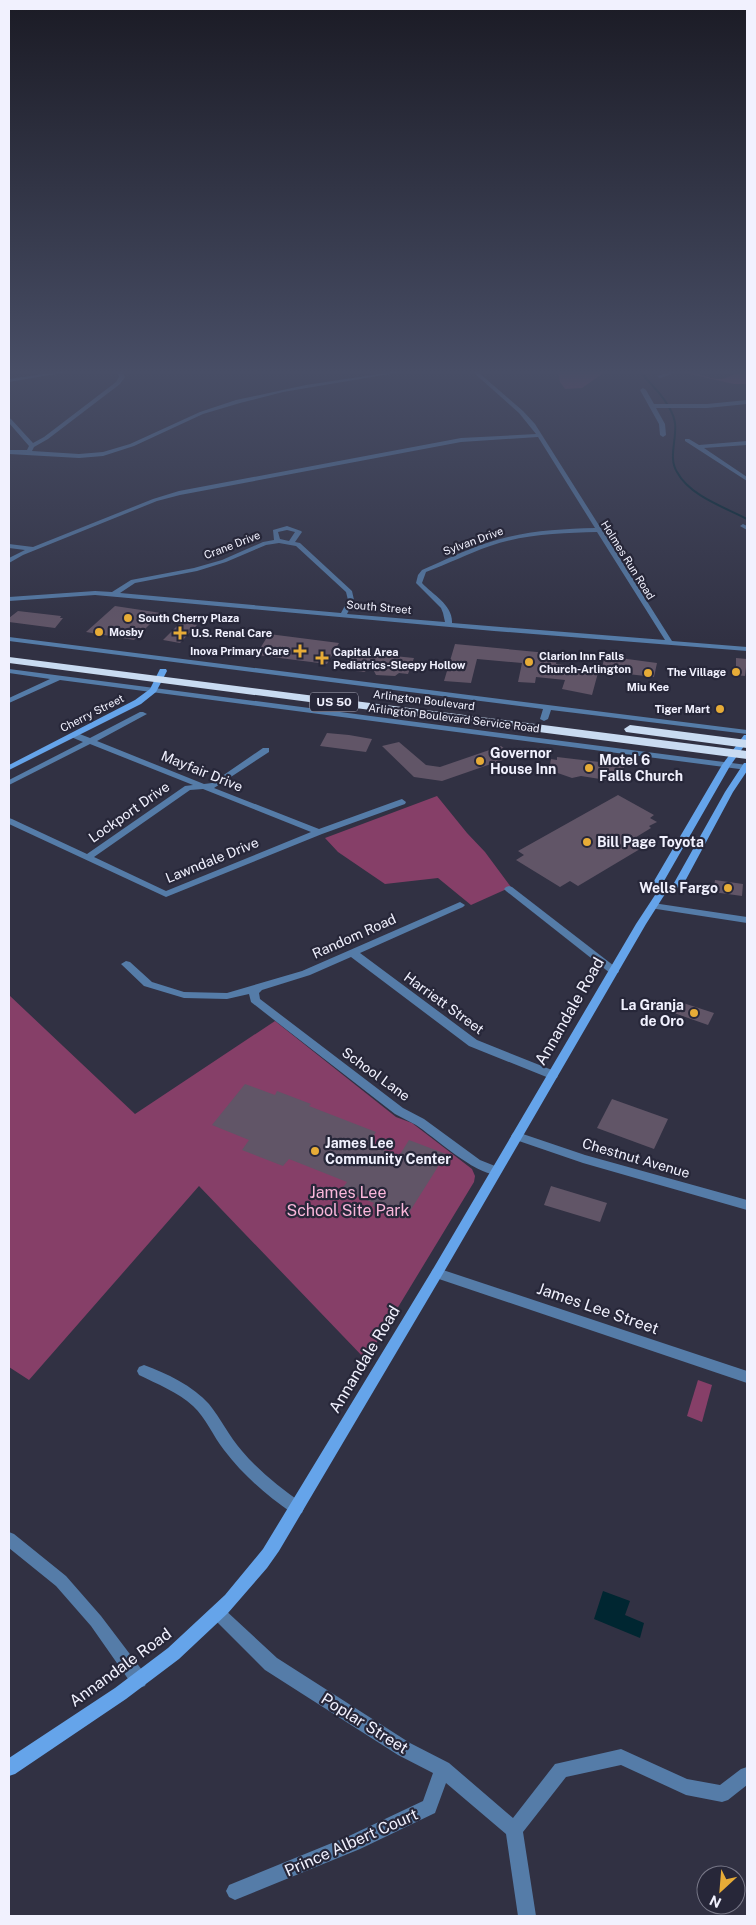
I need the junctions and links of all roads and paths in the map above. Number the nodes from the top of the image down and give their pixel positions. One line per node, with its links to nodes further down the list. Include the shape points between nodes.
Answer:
1 (346, 462): 9 (street, via 179,493)
2 (556, 462): 5 (street, Holmes Run Road)
3 (721, 462): 4 (street)
4 (747, 478)
5 (598, 530): 14 (street, Sylvan Drive, via 549,532 512,538 424,571 419,583 446,611); 16 (street, Holmes Run Road)
6 (277, 541): 7 (street, Crane Drive); 7 (street, via 275,532 290,528 299,532); 11 (street, Crane Drive, via 179,574 133,581)
7 (291, 542): 13 (street, Crane Drive, via 298,544 349,591 351,600)
8 (9, 546): 9 (street)
9 (33, 549): 10 (street)
10 (9, 561)
11 (113, 594): 12 (street, South Street); 13 (street, South Street)
12 (9, 599)
13 (343, 615): 14 (street, South Street)
14 (448, 625): 16 (street, South Street)
15 (9, 639): 20 (street, Arlington Boulevard Service Road)
16 (670, 643): 17 (street, South Street)
17 (747, 650)
18 (9, 652): 22 (highway, Arlington Boulevard / US 50)
19 (9, 660): 22 (highway, Arlington Boulevard / US 50)
20 (170, 660): 22 (street, Cherry Street); 26 (street, Arlington Boulevard Service Road)
21 (9, 671): 23 (street, Arlington Boulevard Service Road)
22 (162, 675): 24 (main road, Cherry Street); 26 (highway, Arlington Boulevard / US 50); 28 (highway, Arlington Boulevard / US 50)
23 (59, 678): 24 (street, Arlington Boulevard Service Road); 25 (street)
24 (153, 690): 28 (street, Arlington Boulevard Service Road); 29 (main road, Cherry Street, via 138,702)
25 (9, 700)
26 (546, 713): 31 (highway, Arlington Boulevard / US 50); 31 (street, Arlington Boulevard Service Road, via 702,727)
27 (143, 714): 30 (street, Cherry Street)
28 (431, 720): 31 (highway, Arlington Boulevard / US 50); 33 (street, Arlington Boulevard Service Road)
29 (74, 735): 30 (street, Mayfair Drive); 35 (main road, Cherry Street)
30 (90, 741): 36 (street, Cherry Street); 37 (street, Mayfair Drive)
31 (745, 744): 33 (main road, Annandale Road)
32 (266, 750): 37 (street, Lockport Drive, via 214,785)
33 (726, 765): 34 (street, Arlington Boulevard Service Road); 43 (main road, Annandale Road, via 659,882)
34 (746, 767): 43 (main road, Annandale Road, via 678,885)
35 (9, 768)
36 (9, 783)
37 (201, 786): 40 (street, Mayfair Drive); 41 (street, Lockport Drive, via 188,788)
38 (402, 802): 40 (street, Lawndale Drive)
39 (9, 821): 41 (street, Lawndale Drive)
40 (319, 832): 41 (street, Lawndale Drive, via 166,894)
41 (87, 858)
42 (509, 889): 49 (street)
43 (662, 892): 45 (main road, Annandale Road)
44 (460, 905): 47 (street, Random Road)
45 (653, 906): 46 (street); 49 (main road, Annandale Road)
46 (747, 920)
47 (353, 952): 50 (street, Random Road, via 306,973); 51 (street, Harriett Street, via 473,1043)
48 (126, 964): 50 (street, Random Road, via 148,984 184,995 227,996)
49 (614, 971): 51 (main road, Annandale Road)
50 (258, 988): 53 (street, School Lane, via 253,996 255,1000 292,1029 399,1111 420,1122 476,1163)
51 (553, 1075): 52 (main road, Annandale Road)
52 (517, 1136): 53 (main road, Annandale Road); 54 (street, Chestnut Avenue, via 583,1160)
53 (496, 1171): 55 (main road, Annandale Road)
54 (747, 1205)
55 (437, 1273): 57 (street, James Lee Street); 58 (main road, Annandale Road)
56 (144, 1371): 58 (street, via 193,1398 256,1478)
57 (747, 1377)
58 (297, 1508): 60 (main road, Annandale Road, via 260,1565)
59 (9, 1539): 61 (street, via 61,1581 96,1621)
60 (218, 1613): 61 (main road, Annandale Road); 63 (street, Poplar Street, via 270,1664)
61 (139, 1680): 62 (main road, Annandale Road)
62 (9, 1768)
63 (443, 1769): 65 (street, Poplar Street); 66 (street, Prince Albert Court, via 429,1807 354,1843)
64 (747, 1776): 65 (street, via 722,1794 686,1787 621,1757 561,1770)
65 (514, 1830): 67 (street)
66 (235, 1891)
67 (527, 1916)

